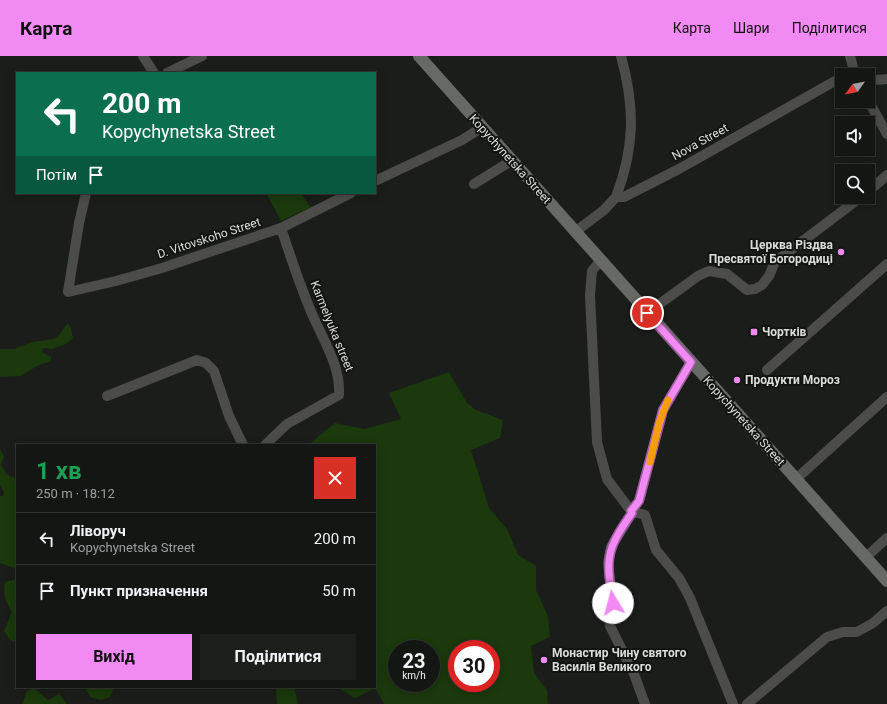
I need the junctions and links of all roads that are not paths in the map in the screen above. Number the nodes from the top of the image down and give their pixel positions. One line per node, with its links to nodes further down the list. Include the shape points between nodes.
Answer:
1 (143, 56): 7 (street)
2 (202, 56): 8 (street)
3 (420, 56): 13 (main road, Kopychynetska Street)
4 (622, 56): 22 (street, via 632,124 627,167)
5 (850, 56): 6 (street)
6 (853, 68)
7 (153, 72)
8 (169, 72)
9 (887, 79): 10 (street)
10 (875, 80)
11 (835, 81): 22 (street, Nova Street, via 679,168 624,197)
12 (872, 108): 14 (street)
13 (481, 128): 15 (main road, Kopychynetska Street); 17 (street, via 462,140)
14 (887, 134)
15 (511, 160): 18 (street); 25 (main road, Kopychynetska Street)
16 (887, 175): 19 (street)
17 (376, 181)
18 (474, 184)
19 (875, 186)
20 (86, 194): 24 (street, D. Vitovskoho Street, via 68,292 154,270)
21 (349, 194): 24 (street, D. Vitovskoho Street)
22 (616, 197): 25 (street, Nova Street, via 604,210)
23 (852, 204): 28 (street, via 775,262 767,280 759,288 747,290 727,274 709,271 698,276)
24 (281, 228): 34 (street, Karmelyuka street, via 340,382 339,395 287,424)
25 (575, 232): 26 (main road, Kopychynetska Street)
26 (600, 261): 28 (main road, Kopychynetska Street); 36 (street, via 592,272 590,295 597,442 606,479)
27 (887, 264): 30 (street)
28 (647, 313): 29 (main road, Kopychynetska Street)
29 (691, 362): 35 (main road, Kopychynetska Street); 36 (street, via 663,410 639,501)
30 (767, 370)
31 (107, 396): 33 (street, via 197,360 206,363 214,371)
32 (887, 397): 35 (street)
33 (243, 444)
34 (267, 444)
35 (796, 479): 38 (main road, Kopychynetska Street)
36 (631, 511): 41 (street, via 611,547 608,563 613,603 610,626 634,674); 42 (street, via 645,516 656,550 679,578)
37 (887, 538): 38 (street)
38 (866, 557): 39 (main road, Kopychynetska Street)
39 (887, 581)
40 (887, 612): 43 (street, via 857,632 843,632 827,637)
41 (645, 704)
42 (733, 704)
43 (747, 704)

